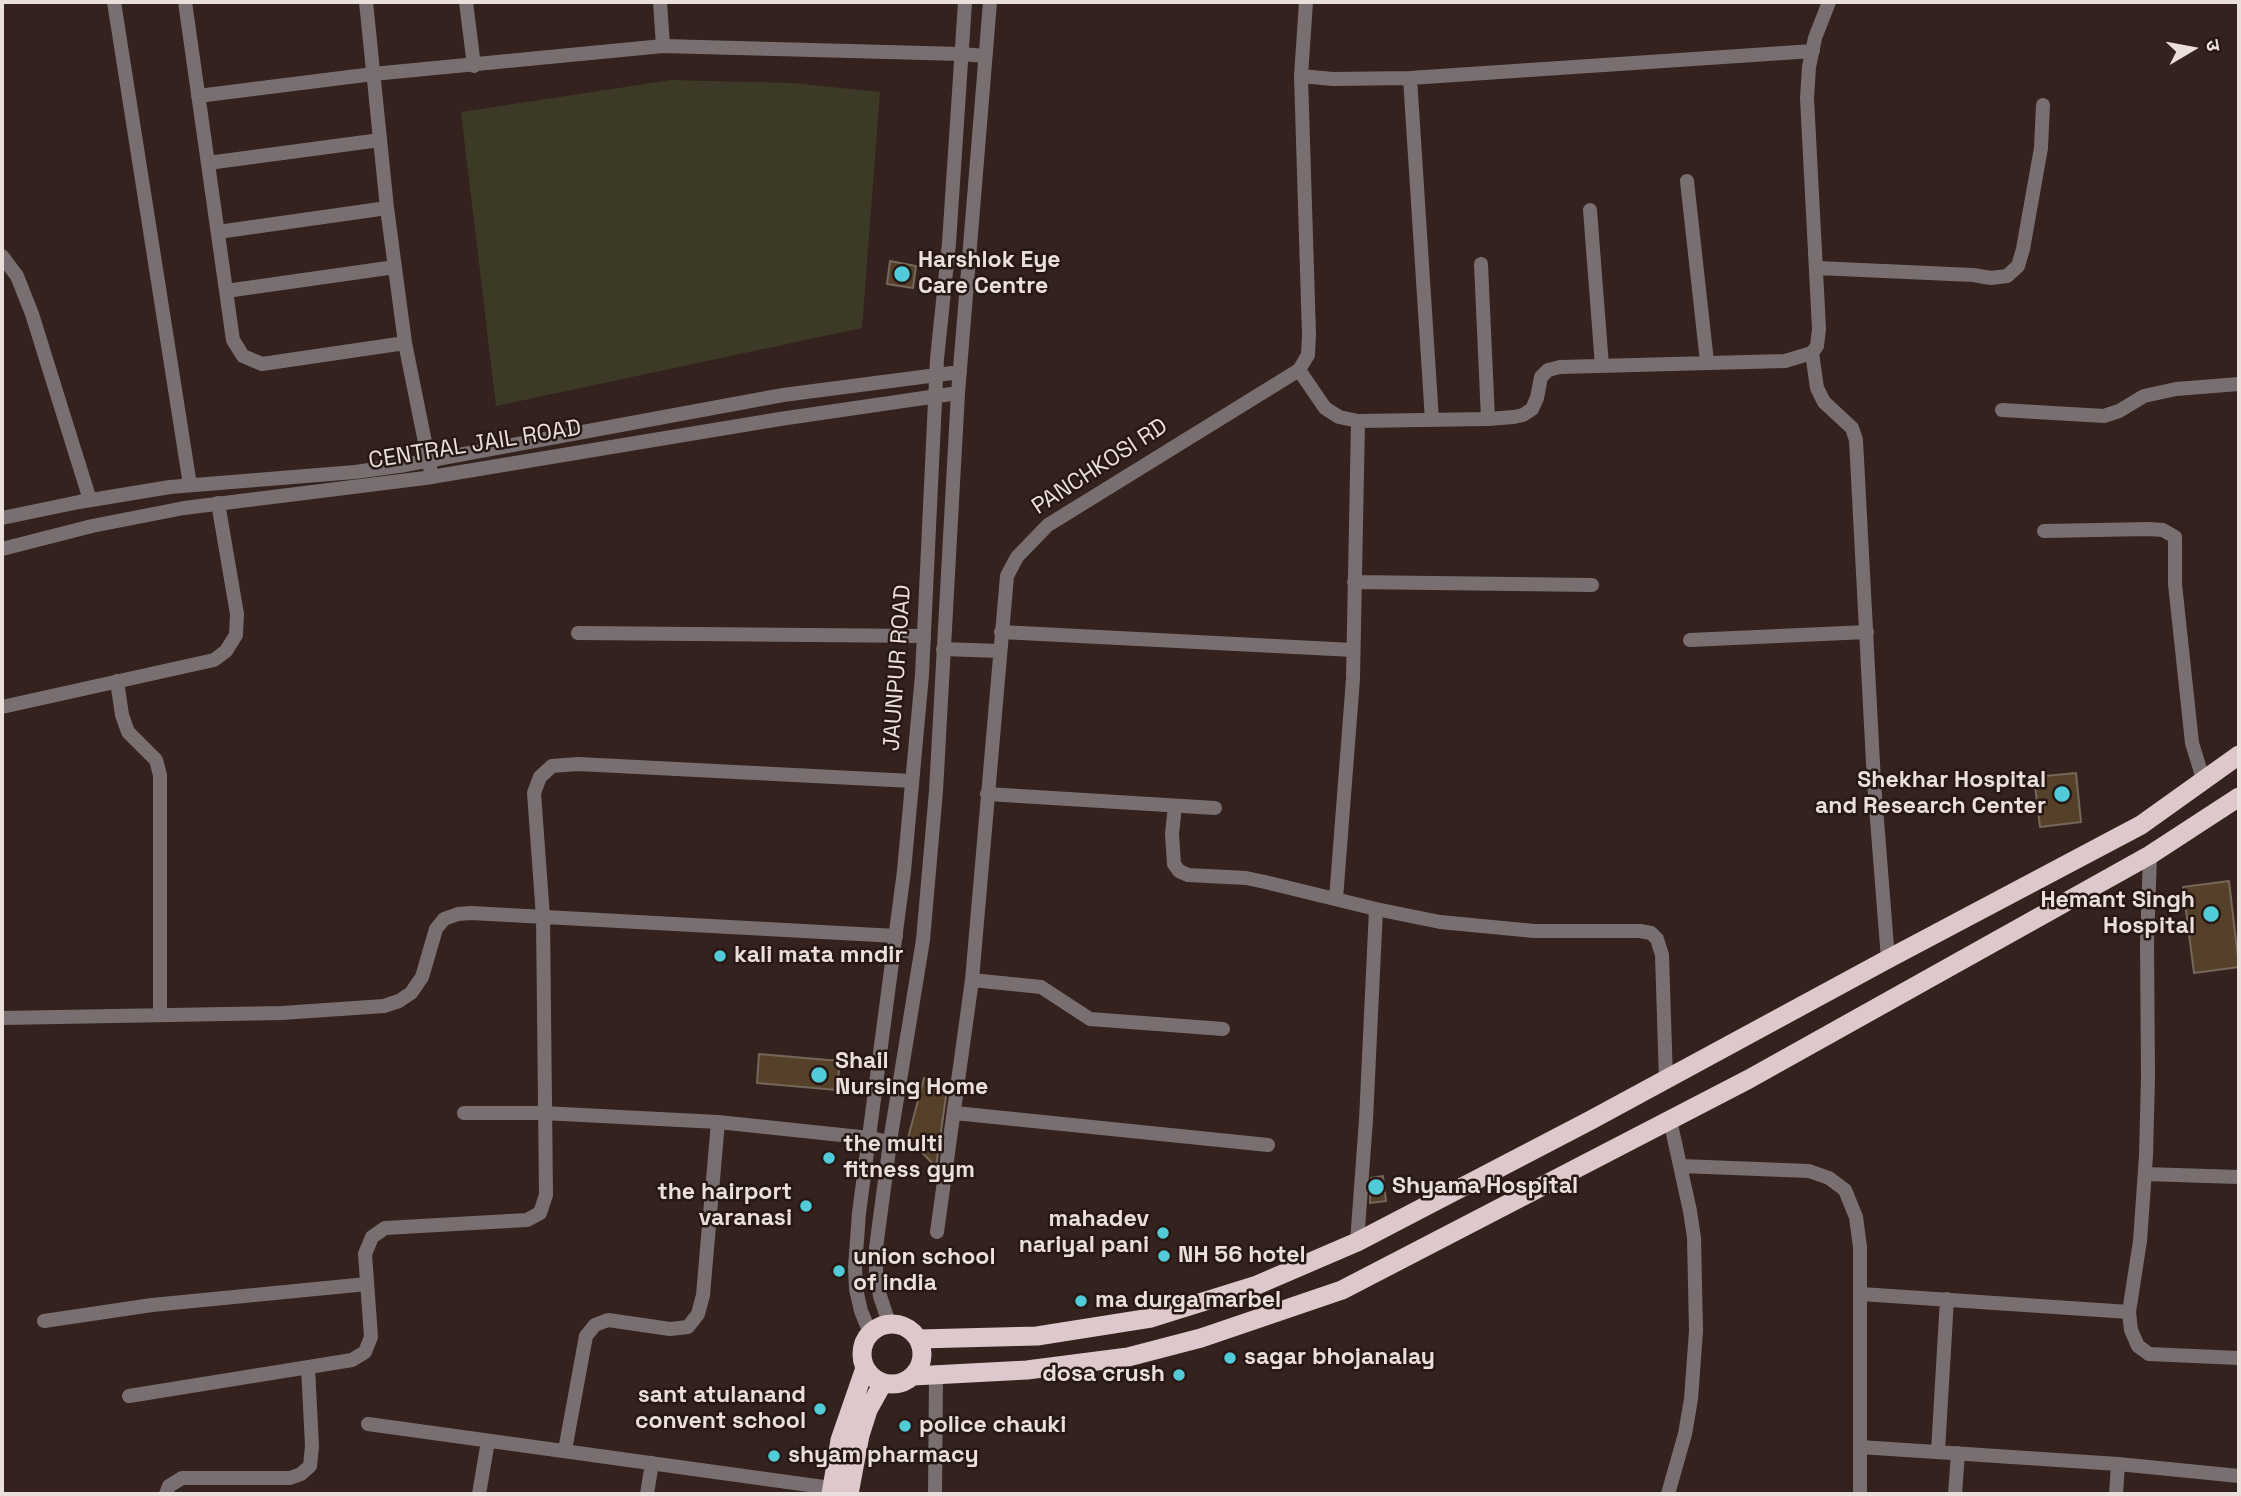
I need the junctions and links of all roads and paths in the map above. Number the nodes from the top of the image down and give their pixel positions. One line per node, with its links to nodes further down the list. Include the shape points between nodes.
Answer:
1 (114, 2): 49 (street)
2 (185, 2): 18 (street)
3 (366, 2): 15 (street)
4 (466, 2): 14 (street)
5 (660, 2): 10 (street)
6 (965, 2): 12 (street, JAUNPUR ROAD)
7 (990, 2): 13 (street, JAUNPUR ROAD)
8 (1306, 2): 16 (street)
9 (1829, 2): 11 (street)
10 (663, 46): 12 (street); 14 (street)
11 (1812, 51): 17 (street); 29 (street, via 1807,98)
12 (961, 54): 13 (street); 37 (street, JAUNPUR ROAD)
13 (985, 56): 36 (street, JAUNPUR ROAD)
14 (474, 66): 15 (street)
15 (373, 74): 18 (street); 20 (street)
16 (1301, 76): 17 (street); 35 (street, via 1309,335 1308,355)
17 (1410, 78): 43 (street)
18 (198, 96): 21 (street)
19 (2042, 105): 29 (street, via 2042,148 2023,249 2018,266 2007,276)
20 (380, 140): 21 (street); 23 (street)
21 (208, 163): 25 (street)
22 (1687, 181): 33 (street)
23 (387, 208): 25 (street); 28 (street)
24 (1590, 210): 34 (street)
25 (218, 232): 30 (street)
26 (2, 256): 50 (street, via 17,276 32,314)
27 (1481, 264): 42 (street)
28 (395, 267): 30 (street); 31 (street)
29 (1817, 268): 32 (street, via 1819,329)
30 (226, 290): 31 (street, via 233,340 243,356 262,364)
31 (405, 343): 47 (street)
32 (1812, 353): 33 (street, via 1785,361); 58 (street, via 1824,402 1852,428 1856,440)
33 (1707, 362): 34 (street)
34 (1602, 366): 42 (street, via 1548,370 1541,377 1532,409 1523,415)
35 (1299, 370): 44 (street, via 1325,408); 57 (street, PANCHKOSI RD, via 1048,525 1017,557 1007,576)
36 (960, 372): 37 (street); 39 (street, JAUNPUR ROAD)
37 (937, 374): 40 (street, JAUNPUR ROAD); 45 (street, via 783,395)
38 (2239, 384): 41 (street, via 2144,396 2104,416)
39 (958, 393): 40 (street, CENTRAL JAIL ROAD); 62 (street, JAUNPUR ROAD)
40 (936, 395): 46 (street, CENTRAL JAIL ROAD); 60 (street, JAUNPUR ROAD)
41 (2002, 410)
42 (1488, 419): 43 (street)
43 (1432, 420): 44 (street)
44 (1358, 421): 55 (street)
45 (556, 438): 46 (street); 47 (street)
46 (559, 456): 48 (street, CENTRAL JAIL ROAD)
47 (428, 461): 48 (street); 49 (street, via 355,472)
48 (432, 477): 51 (street, CENTRAL JAIL ROAD)
49 (190, 485): 50 (street)
50 (90, 500): 52 (street)
51 (218, 503): 54 (street, CENTRAL JAIL ROAD, via 92,526); 65 (street, via 237,614 236,635 214,660)
52 (2, 518)
53 (2044, 531): 69 (street, via 2156,529 2175,537 2175,584 2192,743)
54 (2, 549)
55 (1354, 582): 56 (street); 63 (street)
56 (1592, 585)
57 (1001, 632): 63 (street); 64 (street, PANCHKOSI RD)
58 (1867, 632): 61 (street); 79 (street)
59 (578, 633): 60 (street)
60 (924, 636): 68 (street, JAUNPUR ROAD)
61 (1690, 640)
62 (943, 649): 64 (street); 91 (street, JAUNPUR ROAD, via 923,940)
63 (1353, 650): 75 (street)
64 (999, 651): 70 (street, PANCHKOSI RD)
65 (117, 681): 66 (street); 81 (street, via 128,732 156,760 160,775)
66 (2, 707)
67 (2239, 755): 69 (highway)
68 (912, 781): 77 (street, via 552,766 540,776 534,793); 78 (street, JAUNPUR ROAD)
69 (2204, 782): 79 (highway, via 2141,825)
70 (988, 794): 72 (street); 80 (street, PANCHKOSI RD)
71 (2239, 797): 74 (highway)
72 (1175, 806): 73 (street); 75 (street, via 1173,850 1178,871 1247,878)
73 (1215, 808)
74 (2150, 855): 88 (highway); 94 (street)
75 (1336, 899): 76 (street)
76 (1376, 909): 84 (street, via 1440,922 1534,931 1651,933 1662,955); 97 (street)
77 (543, 917): 78 (street); 81 (street, via 471,913 444,919 411,992 384,1006); 86 (street)
78 (896, 936): 90 (street, JAUNPUR ROAD)
79 (1888, 959): 84 (highway)
80 (972, 980): 83 (street, via 1041,987 1090,1019); 87 (street, PANCHKOSI RD)
81 (160, 1015): 82 (street)
82 (2, 1018)
83 (1223, 1029)
84 (1666, 1080): 97 (highway)
85 (464, 1113): 86 (street)
86 (543, 1113): 89 (street); 98 (street, via 546,1195 540,1213 527,1220 385,1228 372,1237 365,1254)
87 (955, 1113): 92 (street); 96 (street, PANCHKOSI RD)
88 (1670, 1120): 93 (street); 109 (highway, via 1342,1290 1201,1339 1128,1357 1027,1370)
89 (718, 1122): 90 (street); 116 (street, via 698,1314 688,1327 670,1329 608,1320 595,1325 586,1336)
90 (870, 1138): 91 (street); 104 (street, JAUNPUR ROAD, via 855,1267 861,1311)
91 (890, 1142): 103 (street, JAUNPUR ROAD, via 876,1248 880,1296)
92 (1268, 1145)
93 (1681, 1166): 99 (street, via 1809,1171 1829,1178 1845,1191 1856,1217); 127 (street, via 1694,1238 1696,1331 1685,1434)
94 (2145, 1174): 95 (street); 101 (street)
95 (2239, 1177)
96 (937, 1232)
97 (1357, 1242): 105 (highway, via 1257,1285 1152,1318 1037,1336)
98 (367, 1284): 102 (street, via 152,1304); 107 (street, via 370,1337 365,1352 352,1360)
99 (1861, 1294): 100 (street); 115 (street)
100 (1947, 1299): 101 (street); 117 (street)
101 (2129, 1312): 106 (street, via 2138,1346 2149,1354)
102 (44, 1321)
103 (890, 1323): 104 (highway); 105 (highway, via 904,1325)
104 (870, 1332): 108 (highway, via 862,1346)
105 (919, 1339): 110 (highway, via 922,1354)
106 (2239, 1357)
107 (308, 1367): 112 (street); 123 (street, via 310,1466 290,1478 181,1478)
108 (865, 1368): 111 (highway); 122 (highway, via 840,1440)
109 (936, 1375): 110 (highway); 126 (street)
110 (913, 1376): 111 (highway, via 899,1384)
111 (883, 1383): 122 (highway)
112 (129, 1396)
113 (368, 1424): 114 (street)
114 (488, 1441): 116 (street); 124 (street)
115 (1860, 1447): 117 (street); 128 (street)
116 (565, 1450): 119 (street)
117 (1938, 1451): 118 (street)
118 (1958, 1452): 120 (street); 129 (street)
119 (652, 1463): 122 (street); 125 (street)
120 (2118, 1464): 121 (street); 130 (street)
121 (2239, 1476)
122 (840, 1492)
123 (166, 1494)
124 (479, 1494)
125 (647, 1494)
126 (935, 1494)
127 (1668, 1494)
128 (1860, 1494)
129 (1955, 1494)
130 (2116, 1494)

